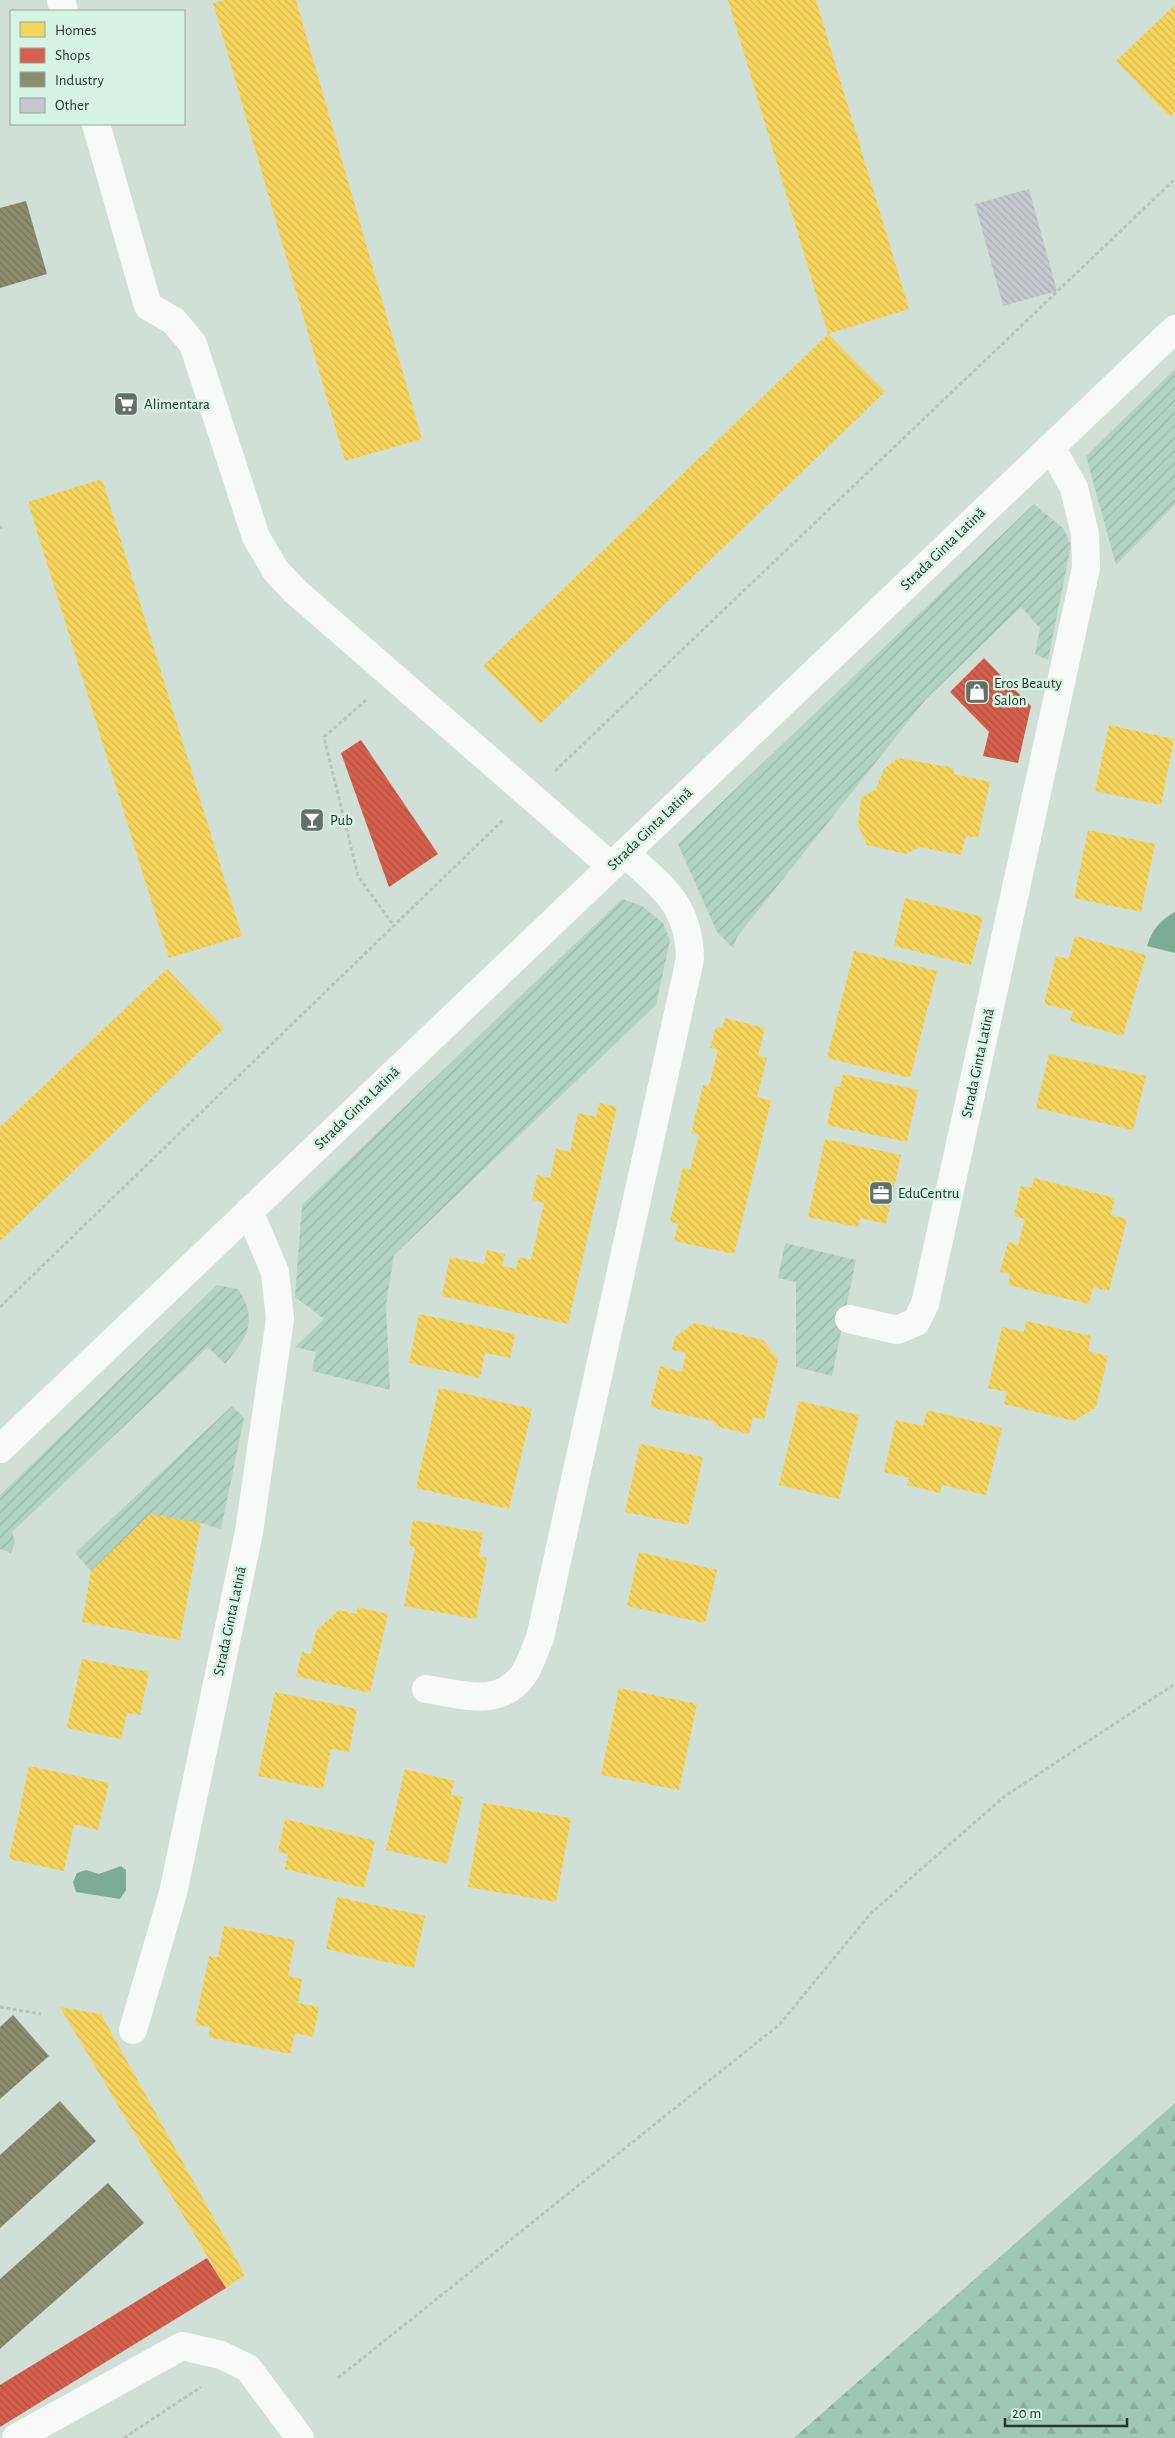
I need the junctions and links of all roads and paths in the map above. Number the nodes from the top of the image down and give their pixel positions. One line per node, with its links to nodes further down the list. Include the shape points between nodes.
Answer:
1 (96, 125): 5 (street, via 148,306 174,321 193,344 256,537 276,571)
2 (1175, 179): 6 (path)
3 (1175, 329): 4 (street, Strada Ginta Latină)
4 (1051, 447): 7 (street, Strada Ginta Latină); 11 (street, Strada Ginta Latină, via 1074,488 1086,534 1086,568 925,1304 916,1322 897,1330)
5 (359, 647): 6 (street); 8 (path, via 367,702 324,737 358,876)
6 (529, 795): 7 (street); 8 (path)
7 (618, 860): 9 (street, Strada Ginta Latină); 14 (street, via 665,889 680,910 690,937 690,959 540,1638 524,1674 511,1688 488,1698)
8 (394, 926): 10 (path)
9 (249, 1211): 12 (street, Strada Ginta Latină); 17 (street, Strada Ginta Latină, via 274,1272 280,1319 245,1552 173,1893)
10 (0, 1307)
11 (849, 1320)
12 (0, 1449)
13 (1175, 1684): 19 (path, via 1005,1796 871,1913 780,2024)
14 (426, 1689)
15 (0, 2007): 16 (path)
16 (41, 2014)
17 (133, 2030)
18 (221, 2355): 20 (street, via 182,2346); 21 (path, via 202,2386); 22 (street, via 248,2368)
19 (338, 2378)
20 (16, 2438)
21 (124, 2438)
22 (300, 2438)

